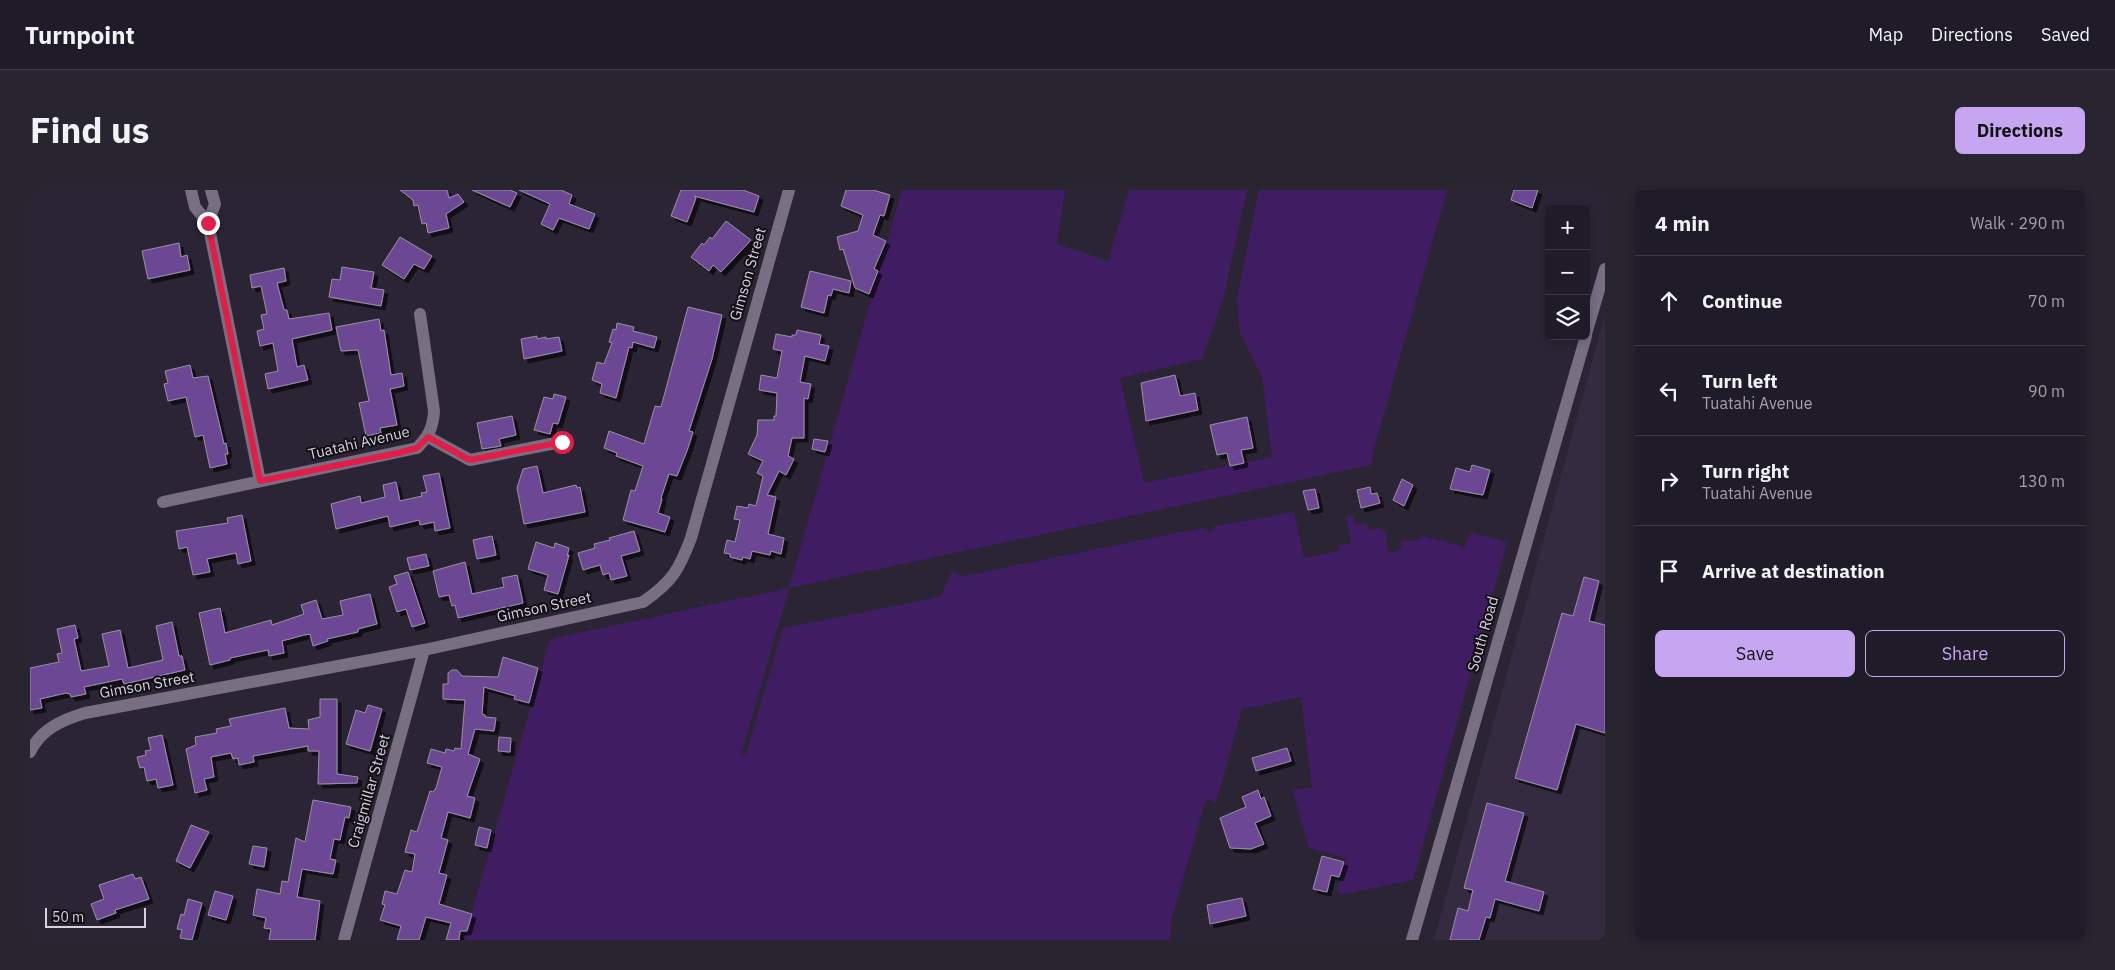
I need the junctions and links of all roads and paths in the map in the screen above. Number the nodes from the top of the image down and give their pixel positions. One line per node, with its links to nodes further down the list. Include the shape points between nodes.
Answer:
1 (191, 190): 4 (street, via 195,207)
2 (211, 190): 4 (street, via 214,204)
3 (789, 190): 13 (street, Gimson Street, via 691,538 681,565 665,587 643,602)
4 (208, 223): 11 (street)
5 (1605, 269): 7 (street, South Road)
6 (420, 314): 9 (street, Tuatahi Avenue, via 434,411 434,424)
7 (1590, 321)
8 (1585, 340): 16 (street, South Road)
9 (428, 437): 10 (street, via 470,460); 11 (street, Tuatahi Avenue, via 417,448 398,453)
10 (562, 442)
11 (260, 481): 12 (street, Tuatahi Avenue)
12 (163, 502)
13 (424, 650): 14 (street, Gimson Street, via 85,713 59,721 35,742); 15 (street, Craigmillar Street)
14 (30, 752)
15 (344, 940)
16 (1412, 940)

